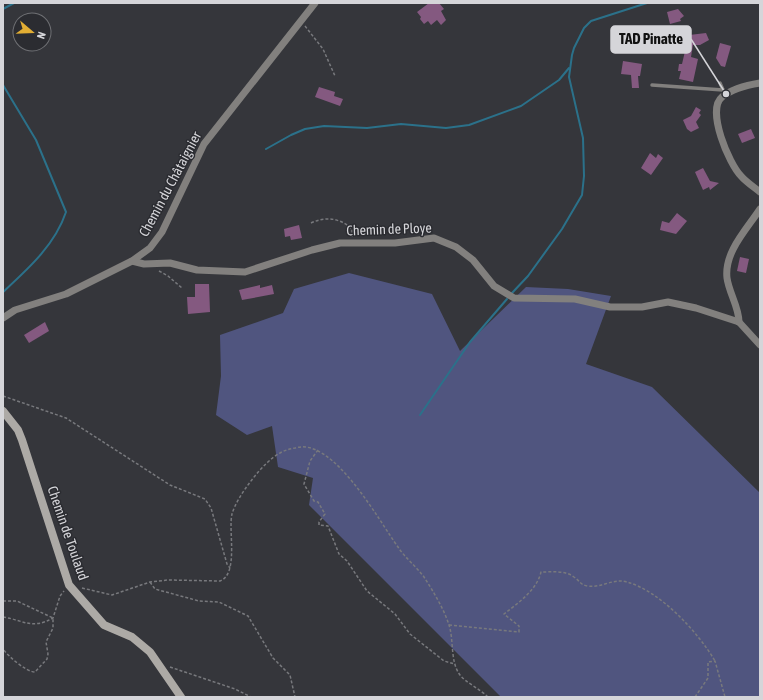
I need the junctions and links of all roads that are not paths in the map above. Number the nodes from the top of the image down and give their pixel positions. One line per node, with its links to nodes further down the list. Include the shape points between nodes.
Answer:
1 (315, 3): 8 (street, Chemin du Châtaignier, via 204,144 162,232 150,248)
2 (720, 83): 5 (lane)
3 (760, 83): 5 (street)
4 (652, 85): 5 (lane)
5 (724, 93): 6 (street, via 715,110 718,128 729,157 740,176)
6 (760, 192)
7 (760, 209): 10 (street, via 730,254 727,277 739,314)
8 (132, 261): 9 (street, Chemin du Châtaignier, via 66,294 15,310); 10 (street, Chemin de Ploye, via 144,264 170,263 197,270 245,272 340,243 434,238 473,260 494,286 514,298 575,299 610,307 642,307 668,302)
9 (3, 318)
10 (739, 322): 11 (street, Chemin de Ploye)
11 (760, 345)
12 (3, 411): 13 (street, Chemin de Toulaud, via 18,430 22,440 69,584 104,626 132,637 150,652)
13 (181, 697)

